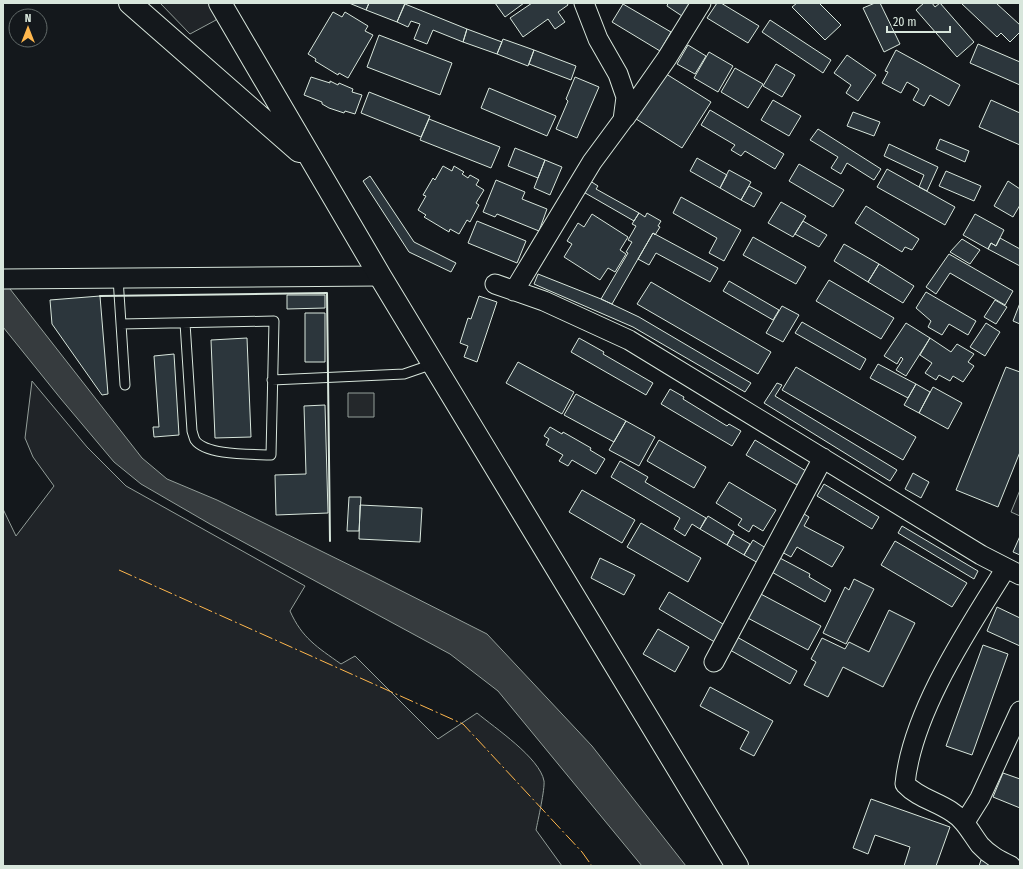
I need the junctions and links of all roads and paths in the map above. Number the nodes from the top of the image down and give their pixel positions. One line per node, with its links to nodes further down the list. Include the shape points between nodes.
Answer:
1 (130, 3): 6 (main road)
2 (220, 3): 6 (main road)
3 (584, 3): 5 (street, via 598,39 618,74 626,97)
4 (701, 3): 5 (street, via 667,58)
5 (623, 120): 11 (street, via 592,162)
6 (314, 164): 7 (main road)
7 (380, 276): 8 (street); 14 (main road)
8 (118, 278): 9 (street); 13 (lane)
9 (8, 279)
10 (495, 284): 11 (street)
11 (514, 291): 17 (street, via 544,301 629,340)
12 (185, 323): 13 (lane); 15 (lane, via 274,321); 15 (lane, via 192,431 196,441 208,449 228,453 271,455)
13 (121, 324): 16 (lane)
14 (433, 364): 15 (lane, via 404,374); 22 (main road)
15 (272, 380)
16 (126, 386)
17 (823, 458): 18 (street, via 981,555); 19 (street)
18 (1013, 571): 21 (street, via 957,647 922,717 907,764 905,784 913,792 952,812)
19 (714, 662)
20 (1020, 711): 21 (street, via 980,798)
21 (964, 822): 23 (street, via 990,855)
22 (737, 866)
23 (1011, 866)

